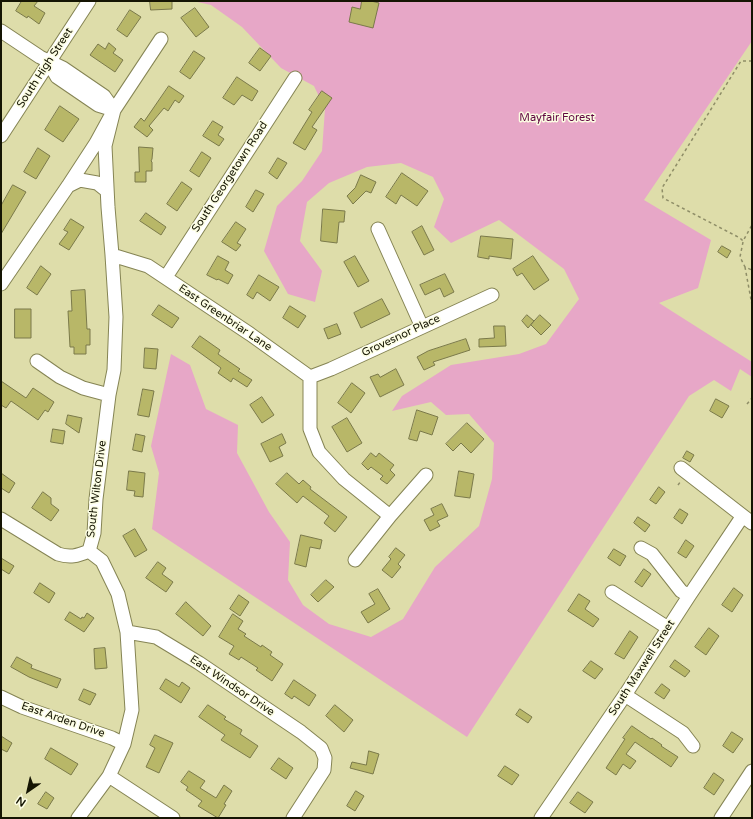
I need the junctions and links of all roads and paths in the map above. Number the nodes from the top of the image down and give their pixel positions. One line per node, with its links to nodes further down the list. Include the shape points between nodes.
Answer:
1 (89, 1): 5 (street, South High Street)
2 (1, 31): 5 (street)
3 (160, 39): 7 (street)
4 (752, 61): 13 (path, via 741,61 662,188 663,198)
5 (49, 63): 7 (street, via 63,68 104,96); 8 (street, South High Street)
6 (295, 78): 17 (street, South Georgetown Road)
7 (114, 110): 9 (street); 10 (street, via 105,146)
8 (1, 136)
9 (68, 186): 10 (street, via 80,180 97,183); 18 (street)
10 (107, 191): 14 (street)
11 (752, 225): 13 (path)
12 (378, 229): 21 (street)
13 (743, 241): 15 (path, via 740,257)
14 (112, 255): 17 (street, East Greenbriar Lane, via 148,266); 24 (street, South Wilton Drive, via 116,316 114,370)
15 (745, 267): 16 (path); 20 (path)
16 (752, 270)
17 (166, 277): 23 (street, East Greenbriar Lane)
18 (1, 284)
19 (492, 294): 21 (street, Grovesnor Place)
20 (752, 305)
21 (422, 326): 23 (street, Grovesnor Place)
22 (37, 361): 24 (street, via 60,377 84,388)
23 (310, 377): 29 (street, via 310,429 319,452 344,479)
24 (109, 395): 33 (street, South Wilton Drive, via 94,533)
25 (752, 398): 26 (path)
26 (747, 404)
27 (680, 468): 31 (street)
28 (426, 475): 29 (street)
29 (390, 516): 34 (street)
30 (1, 518): 33 (street, via 58,554 77,557)
31 (747, 520): 36 (street, South Maxwell Street)
32 (641, 548): 36 (street, via 652,554 681,591)
33 (89, 551): 38 (street, South Wilton Drive, via 102,561 118,594)
34 (355, 560)
35 (612, 592): 37 (street)
36 (689, 596): 37 (street, South Maxwell Street)
37 (668, 628): 39 (street, South Maxwell Street)
38 (127, 632): 41 (street, South Wilton Drive, via 132,710); 47 (street, East Windsor Drive, via 156,637 301,732 320,748 325,758 324,770)
39 (625, 695): 42 (street, via 683,733); 48 (street, South Maxwell Street)
40 (1, 697): 41 (street, East Arden Drive)
41 (124, 744): 44 (street, South Wilton Drive)
42 (693, 746)
43 (752, 771): 49 (street)
44 (109, 776): 45 (street, South Wilton Drive); 46 (street)
45 (78, 818)
46 (173, 818)
47 (293, 818)
48 (541, 818)
49 (721, 818)

